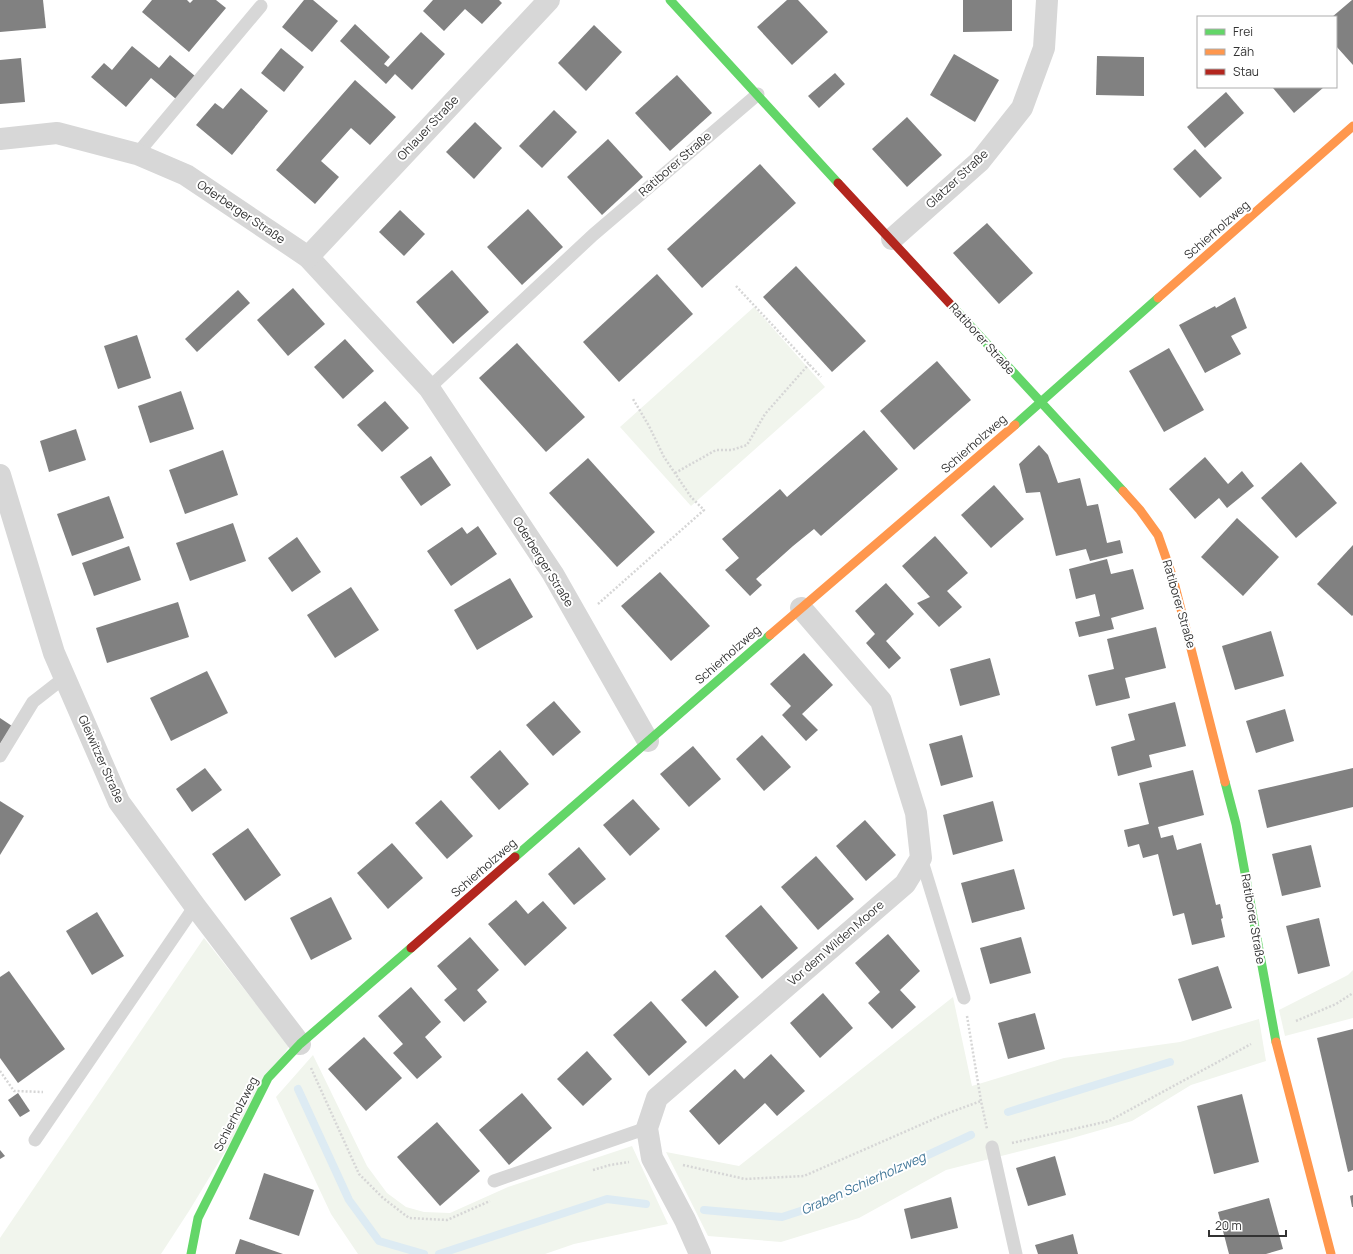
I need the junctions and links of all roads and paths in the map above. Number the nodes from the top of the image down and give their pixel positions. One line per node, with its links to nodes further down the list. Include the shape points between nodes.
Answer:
1 (549, 0): 10 (street, Ohlauer Straße)
2 (670, 0): 5 (street, Ratiborer Straße)
3 (1047, 0): 9 (street, Glatzer Straße, via 1044,48 1022,108 980,161)
4 (261, 6): 8 (lane)
5 (758, 94): 9 (street, Ratiborer Straße); 14 (lane, Ratiborer Straße, via 593,235)
6 (1353, 126): 16 (street, Schierholzweg)
7 (0, 139): 8 (street, Oderberger Straße, via 57,133)
8 (137, 154): 10 (street, Oderberger Straße, via 186,175)
9 (892, 239): 16 (street, Ratiborer Straße)
10 (308, 257): 14 (street, Oderberger Straße)
11 (736, 286): 12 (path)
12 (809, 364): 13 (path); 17 (path, via 765,414 747,445 732,450 716,450)
13 (821, 377)
14 (429, 388): 20 (street, Oderberger Straße, via 553,574)
15 (633, 399): 17 (path)
16 (1040, 403): 19 (street, Schierholzweg); 28 (street, Ratiborer Straße, via 1140,510 1158,535 1173,578 1236,824)
17 (675, 473): 20 (path, via 691,497 704,510)
18 (0, 475): 21 (street, Gleiwitzer Straße, via 54,653)
19 (800, 608): 22 (street, Schierholzweg); 24 (street, via 881,701 916,813)
20 (579, 621): 22 (street, Oderberger Straße)
21 (65, 677): 23 (lane, via 33,702); 25 (street, Gleiwitzer Straße, via 119,802)
22 (648, 741): 29 (street, Schierholzweg)
23 (0, 756)
24 (921, 858): 27 (lane); 32 (street, Vor dem Wilden Moore, via 905,884 657,1098)
25 (195, 906): 29 (street, Gleiwitzer Straße); 31 (lane)
26 (1353, 993): 28 (path, via 1336,1004)
27 (964, 998): 34 (path, via 981,1102)
28 (1273, 1031): 34 (path, via 1109,1121); 39 (street, Ratiborer Straße)
29 (300, 1044): 36 (street, Schierholzweg, via 268,1078 198,1218)
30 (0, 1071): 31 (path, via 14,1091)
31 (68, 1092): 33 (lane)
32 (647, 1128): 35 (lane); 37 (street, Vor dem Wilden Moore, via 652,1158)
33 (35, 1140)
34 (992, 1147): 38 (lane)
35 (494, 1181)
36 (191, 1254)
37 (700, 1254)
38 (1016, 1254)
39 (1331, 1254)

